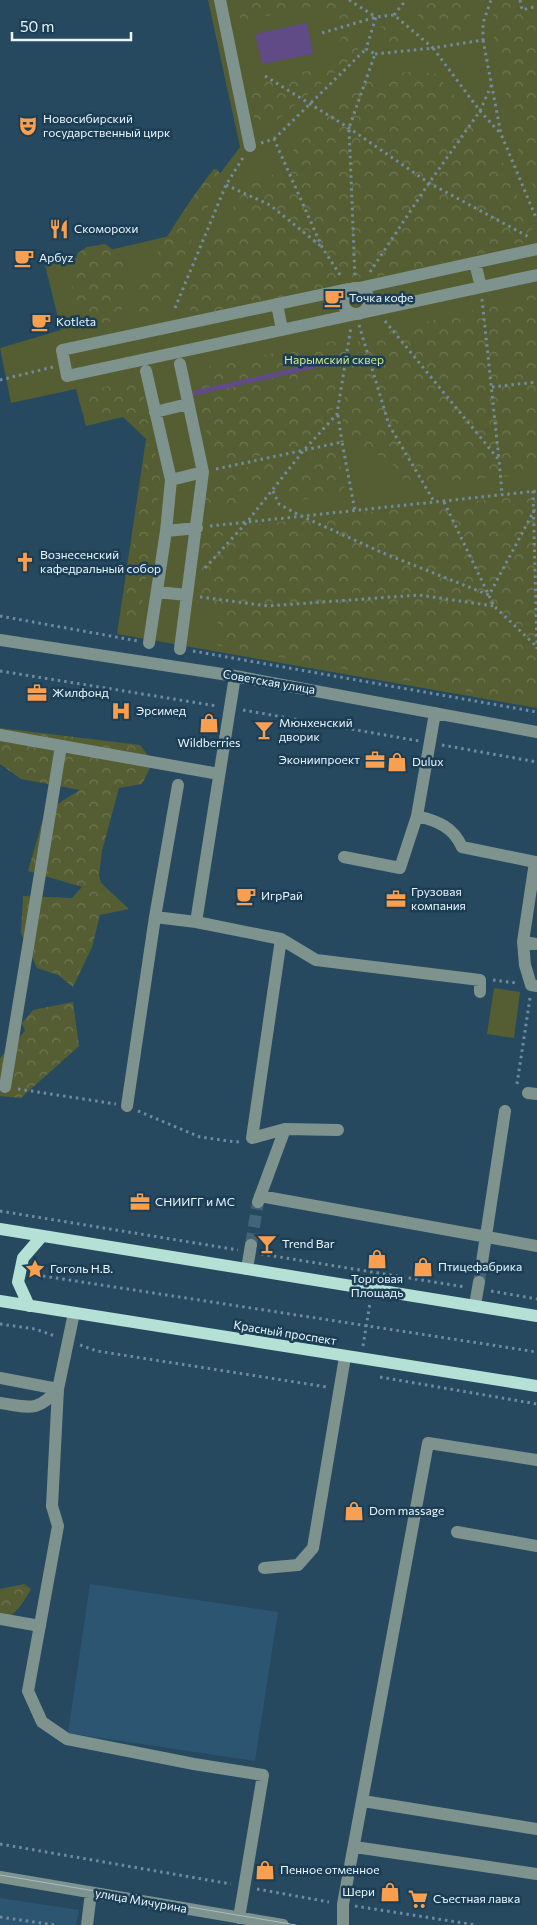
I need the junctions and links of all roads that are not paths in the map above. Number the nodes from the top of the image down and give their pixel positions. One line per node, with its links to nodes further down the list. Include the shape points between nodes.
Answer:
1 (220, 0): 2 (street)
2 (250, 146)
3 (535, 244): 4 (street)
4 (475, 263): 6 (street); 7 (street)
5 (537, 275): 6 (street)
6 (481, 287): 9 (street)
7 (353, 288): 8 (street); 9 (street, via 343,296 343,304 348,311); 9 (street, via 366,292 369,299 367,307)
8 (277, 304): 10 (street); 10 (street, via 62,350 67,376)
9 (357, 314): 10 (street)
10 (282, 330)
11 (180, 364): 13 (street)
12 (146, 371): 14 (street)
13 (188, 404): 14 (street); 15 (street)
14 (155, 412): 16 (street)
15 (204, 472): 16 (street); 17 (street)
16 (171, 480): 18 (street)
17 (197, 528): 18 (street); 19 (street)
18 (166, 531): 20 (street)
19 (188, 590): 20 (street); 23 (street)
20 (157, 592): 22 (street)
21 (0, 640): 24 (street, Советская улица)
22 (149, 643)
23 (180, 648)
24 (235, 676): 25 (street, Советская улица); 29 (street)
25 (435, 713): 26 (street, Советская улица); 31 (street)
26 (537, 732)
27 (0, 735): 28 (street)
28 (61, 746): 29 (street); 40 (street)
29 (219, 774): 34 (street)
30 (178, 785): 33 (street)
31 (417, 816): 32 (street, via 400,868); 36 (street, via 449,828 462,847 535,862)
32 (344, 857)
33 (155, 917): 34 (street); 41 (street)
34 (196, 922): 35 (street)
35 (281, 939): 39 (street, via 316,960 480,980); 43 (street, via 252,1138)
36 (523, 942): 37 (street); 38 (street, via 524,965)
37 (537, 944)
38 (534, 985)
39 (480, 992)
40 (5, 1087)
41 (127, 1106)
42 (505, 1111): 47 (street)
43 (285, 1129): 44 (street); 47 (street, via 259,1199)
44 (338, 1130)
45 (0, 1229): 46 (main road)
46 (42, 1236): 51 (main road); 54 (main road, via 23,1258 18,1282)
47 (486, 1237): 48 (street); 50 (street)
48 (537, 1246)
49 (250, 1249): 51 (street)
50 (482, 1262)
51 (247, 1269): 55 (main road)
52 (478, 1286): 55 (street)
53 (0, 1301): 54 (main road, Красный проспект)
54 (29, 1306): 56 (main road, Красный проспект)
55 (475, 1306): 57 (main road)
56 (74, 1313): 58 (main road, Красный проспект); 61 (street)
57 (537, 1316)
58 (345, 1357): 60 (main road, Красный проспект); 66 (street, via 313,1548 298,1565)
59 (0, 1378): 61 (street)
60 (537, 1386)
61 (58, 1389): 62 (street, via 47,1402 31,1408); 68 (street, via 52,1506 58,1526)
62 (0, 1403)
63 (537, 1460): 69 (street, via 428,1443)
64 (457, 1532): 65 (street)
65 (537, 1546)
66 (264, 1568)
67 (0, 1619): 68 (street)
68 (40, 1626): 75 (street, via 28,1691 42,1722 67,1739 263,1775)
69 (363, 1801): 70 (street); 71 (street)
70 (537, 1829)
71 (355, 1846): 72 (street); 78 (street, via 343,1904)
72 (537, 1874)
73 (0, 1877): 74 (street, улица Мичурина)
74 (91, 1893): 75 (street, улица Мичурина); 76 (street)
75 (239, 1918): 77 (street, улица Мичурина)
76 (87, 1925)
77 (283, 1925)
78 (343, 1925)

